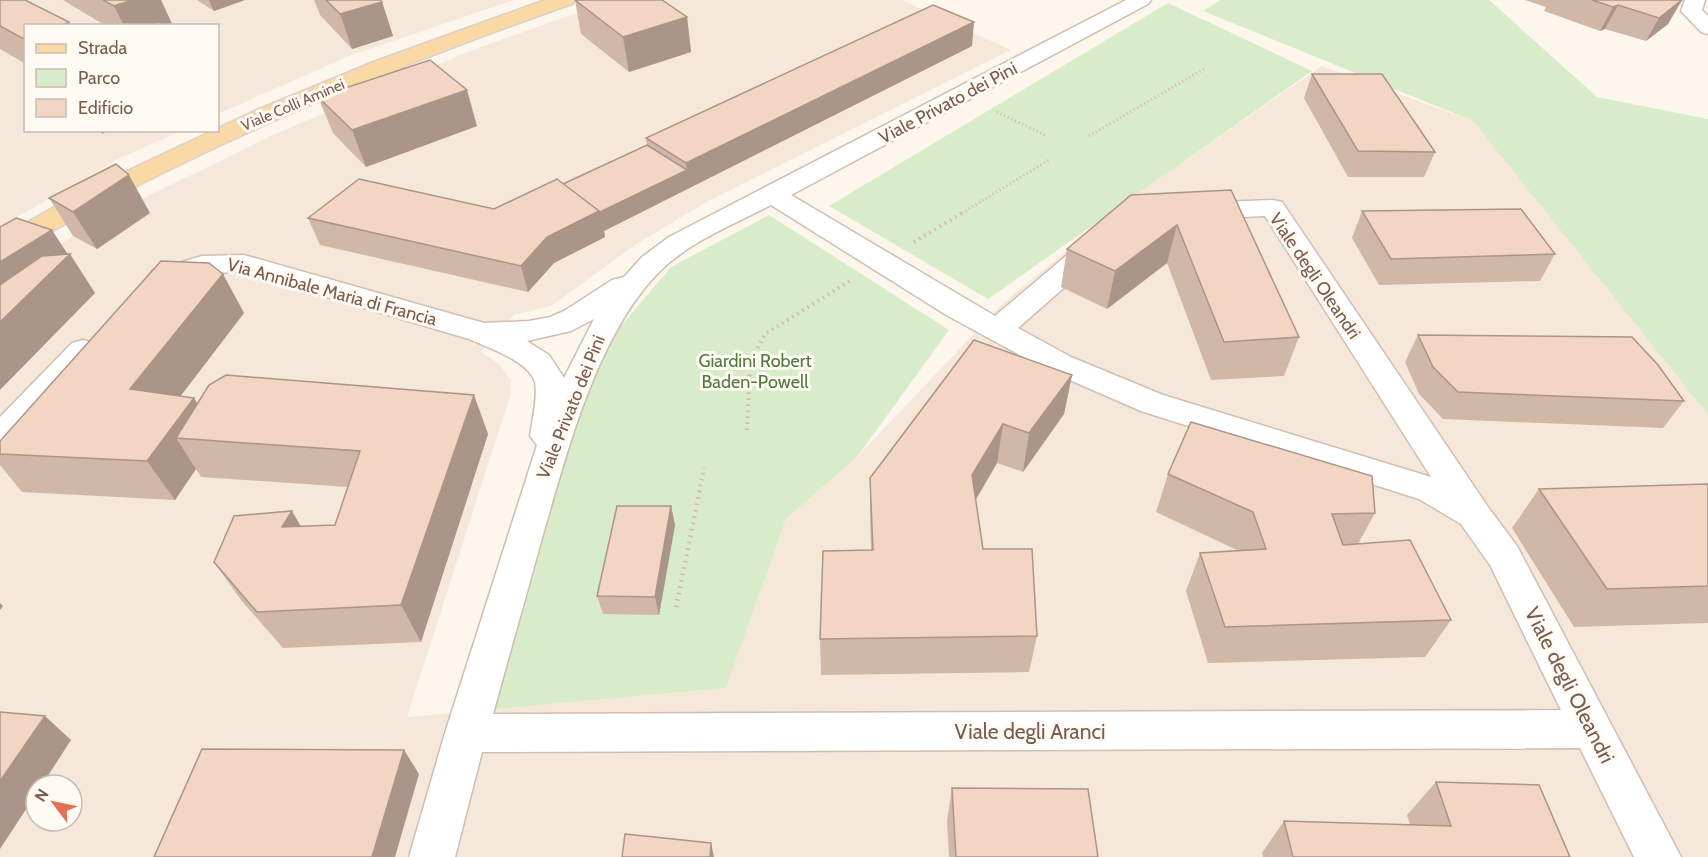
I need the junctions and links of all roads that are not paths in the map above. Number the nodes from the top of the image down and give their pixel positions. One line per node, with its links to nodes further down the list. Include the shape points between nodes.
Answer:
1 (565, 0): 8 (main road, Viale Colli Aminei, via 375,70 260,118 89,198)
2 (1141, 0): 5 (street, Viale Privato dei Pini)
3 (1695, 0): 4 (street, via 1691,11)
4 (1708, 28)
5 (773, 195): 9 (street, Viale Privato dei Pini, via 680,243); 12 (street, Viale degli Oleandri)
6 (1168, 212): 16 (street, Viale degli Oleandri, via 1273,208)
7 (1116, 228): 12 (street)
8 (0, 249)
9 (652, 263): 13 (street, Via Annibale Maria di Francia, via 591,309 558,326 525,333); 15 (street, Viale Privato dei Pini, via 608,320 582,371)
10 (142, 290): 13 (street, Via Annibale Maria di Francia, via 185,268 215,261 244,264)
11 (106, 326): 14 (street)
12 (998, 330): 16 (street, Viale degli Oleandri, via 1060,364 1152,403 1431,490)
13 (480, 332): 15 (street, Via Annibale Maria di Francia, via 538,362 551,383)
14 (0, 438)
15 (547, 462): 18 (street, Viale Privato dei Pini)
16 (1475, 517): 17 (street, Viale degli Oleandri, via 1504,556)
17 (1593, 729): 18 (street, Viale degli Aranci); 20 (street, Viale degli Oleandri)
18 (466, 734): 19 (street, Viale Privato dei Pini)
19 (432, 857)
20 (1658, 857)

